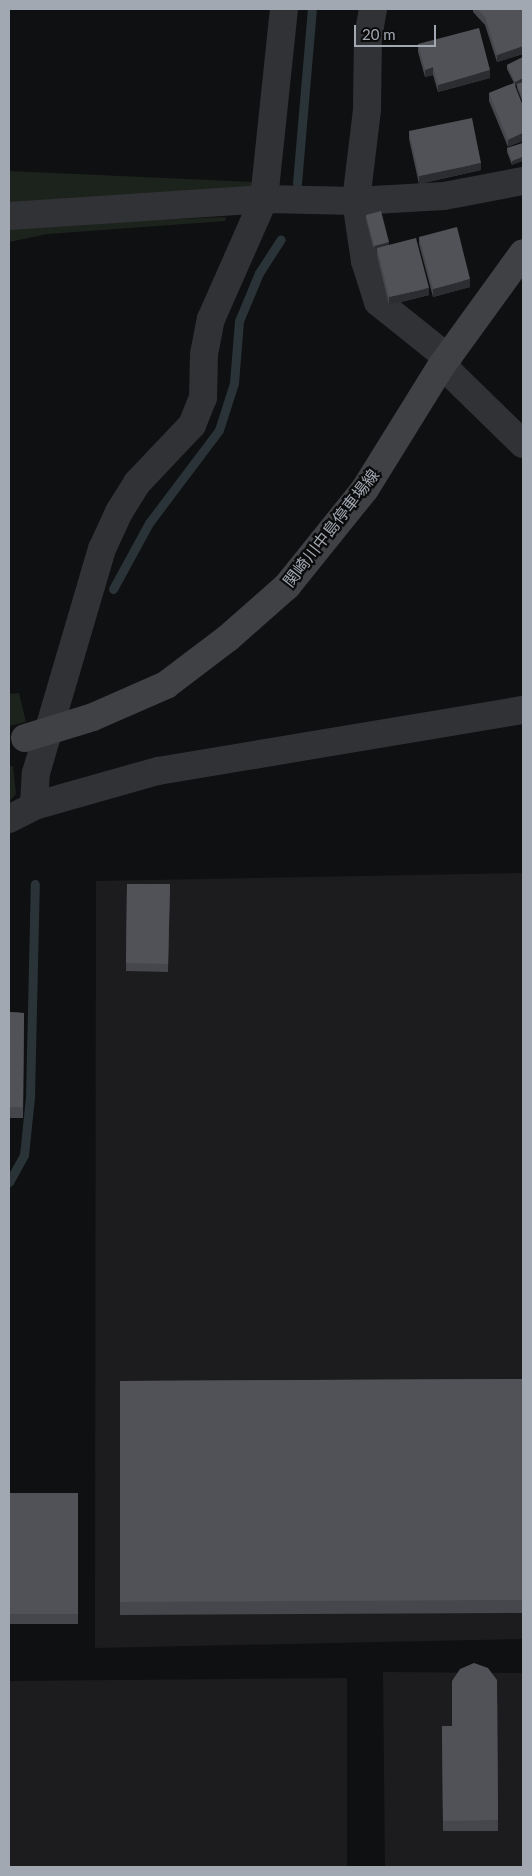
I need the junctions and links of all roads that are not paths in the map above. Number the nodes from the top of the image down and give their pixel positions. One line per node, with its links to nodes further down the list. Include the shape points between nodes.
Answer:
1 (284, 9): 4 (street)
2 (373, 9): 5 (street, via 368,36 367,110)
3 (523, 181): 5 (street, via 444,196)
4 (264, 199): 5 (street); 6 (street); 12 (street, via 211,319 204,354 203,398 192,425 137,483 102,549 36,773)
5 (356, 201): 8 (street, via 365,261 378,302)
6 (9, 216)
7 (523, 253): 8 (main road, 関崎川中島停車場線)
8 (445, 362): 9 (street); 11 (main road, 関崎川中島停車場線, bridge, via 365,489 287,586 228,638 166,685 93,716)
9 (523, 444)
10 (523, 710): 12 (street, via 158,771)
11 (17, 739)
12 (34, 806): 13 (street)
13 (9, 819)

